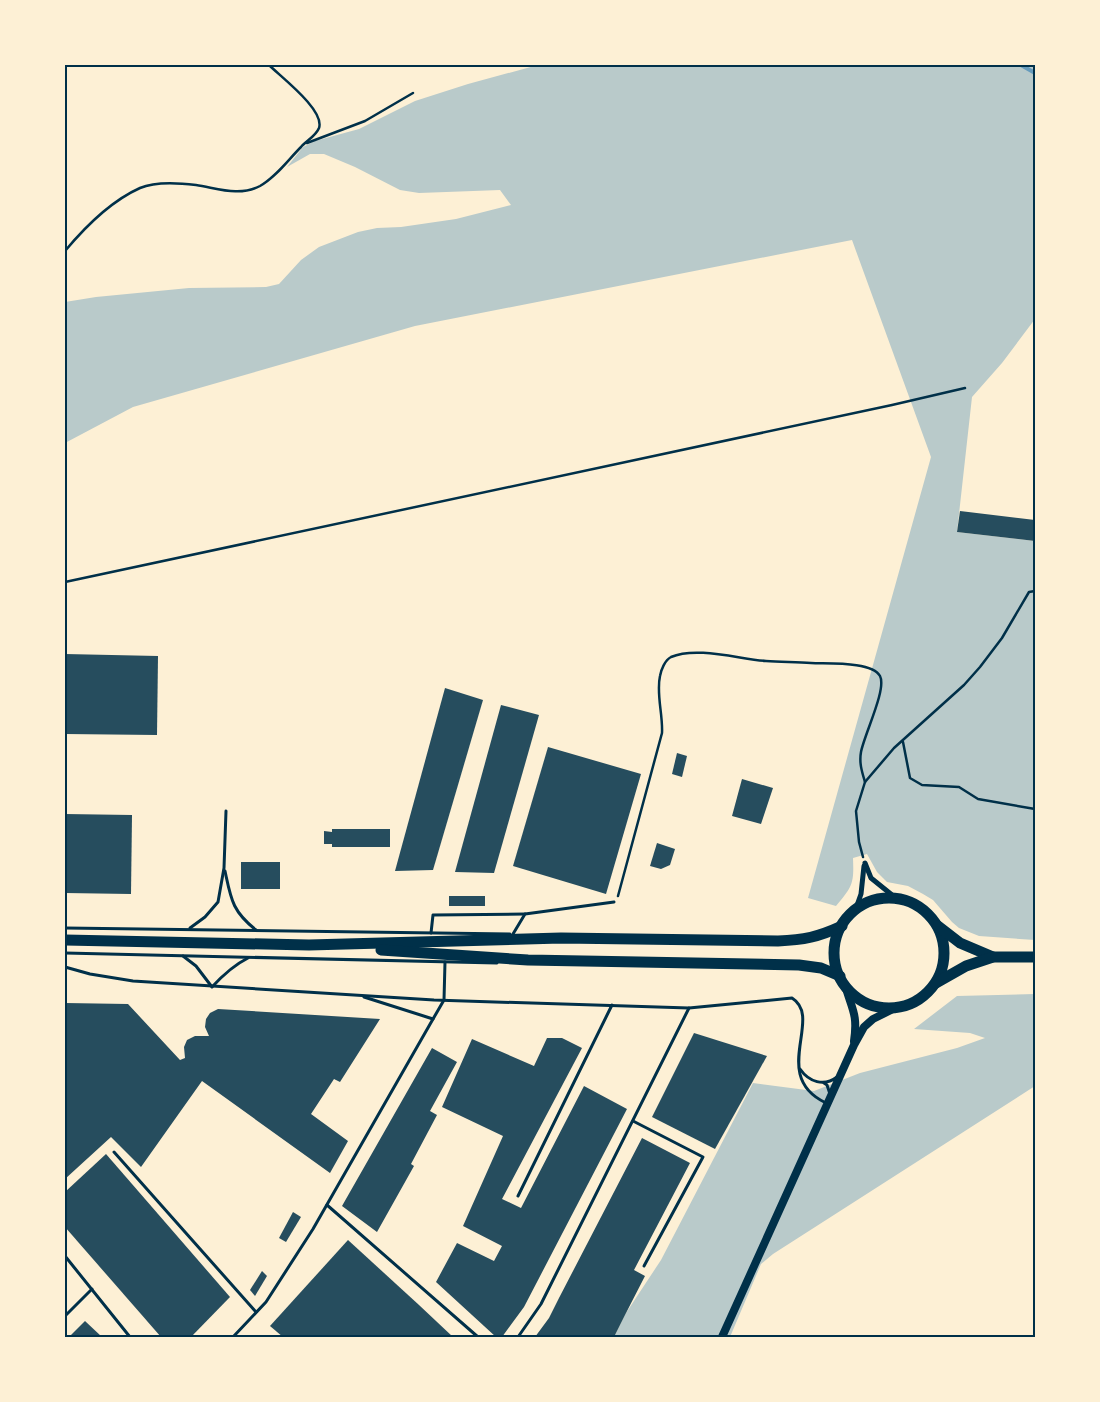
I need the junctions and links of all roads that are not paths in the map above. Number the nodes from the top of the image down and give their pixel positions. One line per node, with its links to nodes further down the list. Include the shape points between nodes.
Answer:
1 (226, 811): 2 (lane)
2 (224, 868): 10 (lane, via 218,902); 11 (lane, via 232,903 244,921)
3 (897, 900): 5 (highway, via 876,900); 5 (street, via 870,878 865,863 861,894); 7 (highway, via 922,910)
4 (614, 902): 6 (lane)
5 (855, 910): 8 (highway)
6 (525, 914): 12 (lane, via 433,915); 13 (lane)
7 (936, 925): 20 (highway, via 960,943); 26 (highway, via 942,939 944,958)
8 (842, 926): 14 (highway, via 820,936 778,941); 25 (highway, via 834,950)
9 (65, 928): 10 (lane)
10 (189, 929): 11 (lane)
11 (256, 930): 12 (lane)
12 (430, 933): 13 (lane)
13 (513, 934): 14 (lane)
14 (561, 938): 16 (highway)
15 (65, 940): 16 (highway)
16 (309, 945): 22 (highway)
17 (65, 955): 18 (lane)
18 (182, 956): 19 (lane); 27 (lane, via 196,966)
19 (248, 957): 23 (lane); 27 (lane)
20 (993, 957): 21 (highway); 26 (highway, via 966,966)
21 (1035, 957)
22 (555, 961): 23 (lane, via 514,964); 25 (highway, via 799,965 821,968)
23 (445, 962): 29 (lane)
24 (65, 968): 27 (lane, via 133,982)
25 (842, 981): 32 (highway, via 857,998 868,1004); 34 (street, via 856,1024)
26 (936, 982): 32 (highway, via 916,1001)
27 (212, 987): 28 (lane)
28 (358, 995): 29 (lane); 33 (lane)
29 (444, 1000): 30 (lane); 33 (lane)
30 (612, 1005): 31 (lane); 42 (lane)
31 (689, 1008): 35 (lane, via 792,998 802,1008 803,1017 797,1054); 40 (lane)
32 (895, 1008): 34 (street, via 864,1027)
33 (433, 1019): 43 (lane)
34 (854, 1045): 36 (street)
35 (799, 1066): 37 (lane, via 808,1078); 39 (lane, via 810,1093)
36 (840, 1075): 37 (lane); 38 (street)
37 (824, 1083): 38 (lane)
38 (830, 1095): 39 (street)
39 (826, 1103): 53 (street)
40 (633, 1121): 45 (lane, via 703,1157); 52 (lane, via 541,1304)
41 (114, 1152): 47 (lane)
42 (518, 1196)
43 (327, 1205): 47 (lane, via 266,1302); 51 (lane)
44 (65, 1256): 46 (lane)
45 (644, 1266)
46 (92, 1289): 48 (lane); 49 (lane)
47 (256, 1312): 50 (lane)
48 (65, 1316)
49 (130, 1337)
50 (233, 1337)
51 (478, 1337)
52 (518, 1337)
53 (722, 1337)

